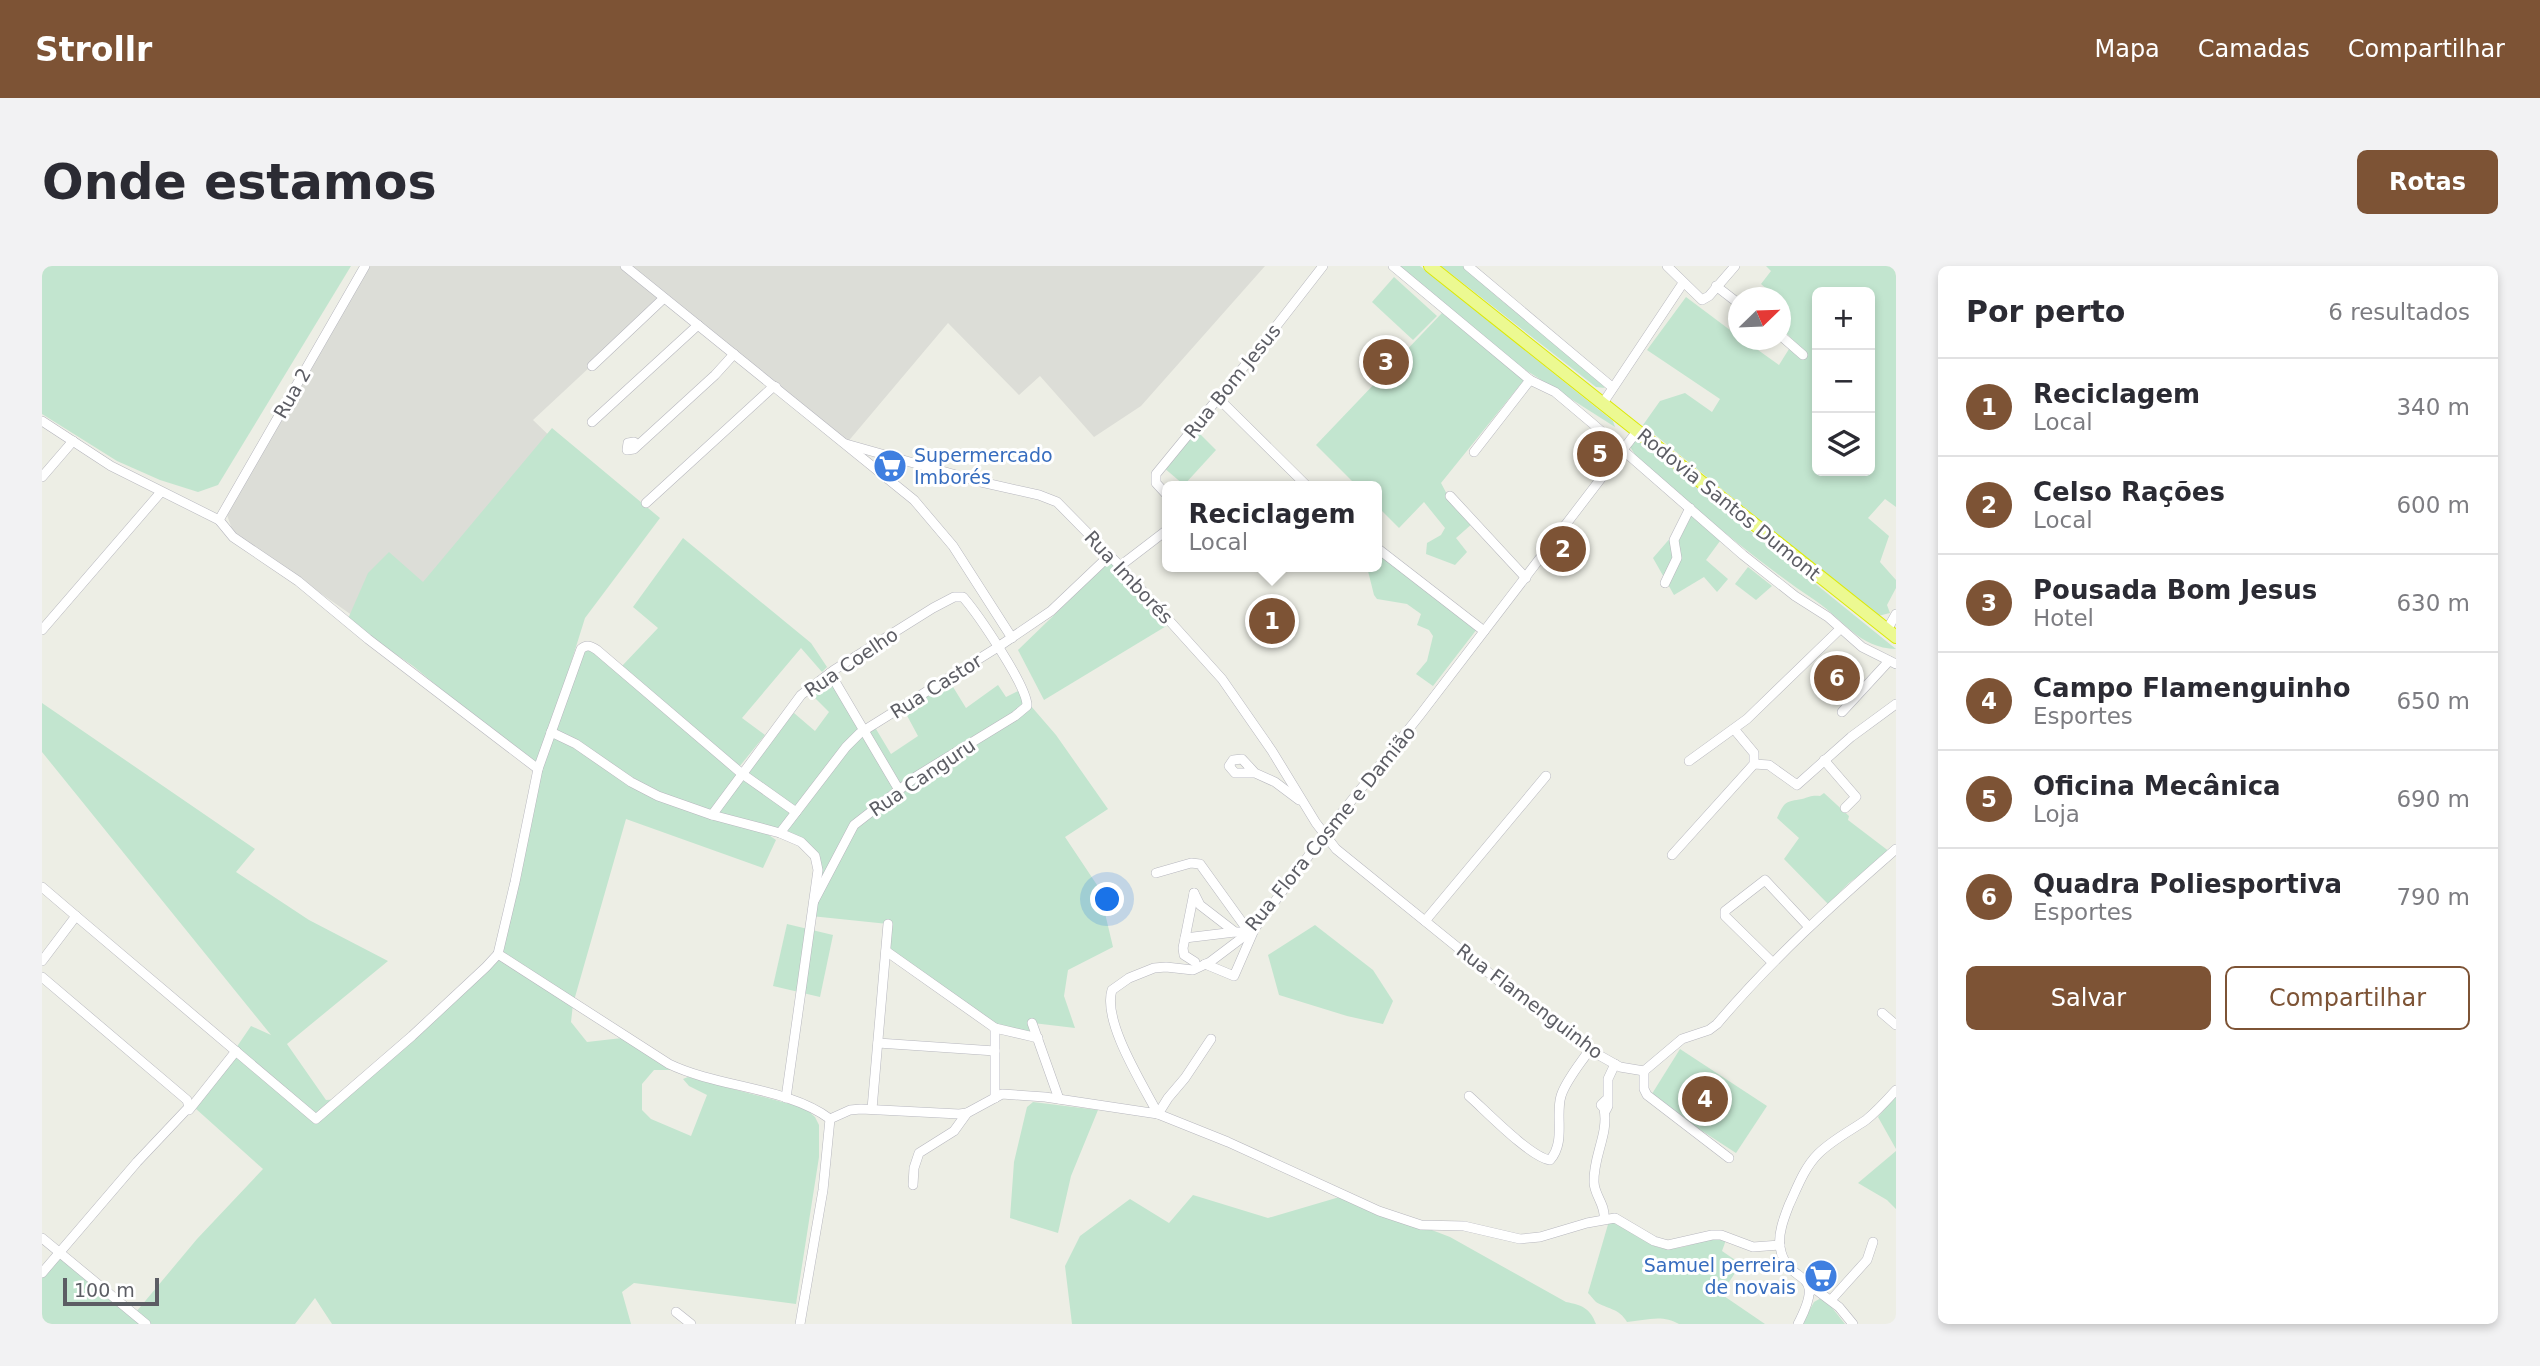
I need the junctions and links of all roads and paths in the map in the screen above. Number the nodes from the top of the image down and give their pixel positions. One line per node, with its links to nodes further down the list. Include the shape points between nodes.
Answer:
1 (365, 266): 38 (street, Rua 2)
2 (625, 266): 12 (street)
3 (1323, 266): 21 (street, Rua Bom Jesus)
4 (1393, 266): 18 (street)
5 (1430, 266): 22 (highway, Rodovia Santos Dumont)
6 (1468, 266): 20 (street)
7 (1667, 266): 9 (street)
8 (1735, 266): 10 (street)
9 (1683, 283): 10 (street, via 1702,300); 20 (street)
10 (1716, 286): 11 (street)
11 (1728, 295)
12 (664, 298): 13 (street); 17 (street)
13 (698, 325): 15 (street); 24 (street)
14 (1791, 345): 16 (street)
15 (734, 354): 19 (street); 28 (street)
16 (1803, 355)
17 (592, 366)
18 (1530, 380): 29 (street, via 1555,392); 30 (street)
19 (776, 387): 27 (street); 36 (street)
20 (1612, 387): 22 (street)
21 (1218, 398): 32 (street); 33 (street, Rua Bom Jesus, via 1156,474)
22 (1603, 403): 25 (highway, Rodovia Santos Dumont)
23 (42, 421): 26 (street)
24 (592, 422)
25 (1638, 430): 29 (street, Rua Flora Cosme e Damião); 49 (highway, Rodovia Santos Dumont)
26 (73, 441): 31 (street); 34 (street)
27 (846, 444): 41 (street, Rua Imborés, via 1048,497); 50 (street, via 914,500 953,546)
28 (638, 445)
29 (1623, 449): 37 (street); 43 (street, Rua Flora Cosme e Damião)
30 (1474, 452)
31 (42, 477)
32 (1302, 481)
33 (1162, 490)
34 (161, 492): 38 (street); 47 (street)
35 (1450, 496): 43 (street)
36 (646, 503)
37 (1690, 508): 44 (street, via 1674,540 1677,558); 46 (street)
38 (219, 520): 62 (street, via 233,537 298,582)
39 (1162, 534): 42 (street)
40 (1382, 551): 48 (street)
41 (1110, 555): 42 (street, Rua Imborés); 50 (street, Rua Castor, via 1051,611)
42 (1120, 566): 67 (street, Rua Imborés, via 1222,679)
43 (1526, 578): 48 (street, Rua Flora Cosme e Damião)
44 (1665, 583)
45 (1895, 617): 49 (street)
46 (1840, 629): 52 (street); 56 (street)
47 (42, 630)
48 (1484, 631): 72 (street, Rua Flora Cosme e Damião)
49 (1891, 634)
50 (1012, 638): 51 (street, Rua Castor)
51 (998, 648): 53 (street, Rua Coelho, via 966,600 958,596); 57 (street, Rua Castor); 66 (street, Rua Canguru, via 1026,696 1027,706)
52 (1892, 662): 55 (street)
53 (830, 673): 57 (street); 63 (street, Rua Coelho, via 801,695)
54 (1896, 704): 59 (street)
55 (1842, 712)
56 (1734, 730): 60 (street); 61 (street, via 1754,753)
57 (864, 731): 66 (street); 69 (street, Rua Castor)
58 (551, 732): 62 (street); 63 (street, via 581,649 590,646); 70 (street, via 642,789)
59 (1824, 760): 61 (street, via 1797,785 1769,765); 68 (street, via 1856,797)
60 (1689, 761)
61 (1754, 764): 74 (street)
62 (538, 769): 86 (street)
63 (741, 773): 69 (street); 70 (street, Rua Coelho)
64 (1255, 773): 67 (street)
65 (1546, 776): 79 (street)
66 (899, 790): 77 (street, Rua Canguru, via 854,825)
67 (1303, 803): 72 (street, Rua Imborés)
68 (1845, 808)
69 (796, 812): 71 (street, Rua Castor)
70 (712, 816): 71 (street)
71 (780, 833): 77 (street, via 802,842 815,856)
72 (1324, 835): 79 (street, Rua Flamenguinho); 82 (street, Rua Flora Cosme e Damião)
73 (1896, 849): 81 (street)
74 (1672, 855)
75 (1156, 873): 82 (street, via 1200,864)
76 (42, 887): 78 (street)
77 (814, 901): 105 (street)
78 (76, 916): 87 (street); 99 (street)
79 (1425, 921): 98 (street, Rua Flamenguinho)
80 (888, 924): 85 (street)
81 (1809, 927): 88 (street); 88 (street, via 1765,880 1726,911)
82 (1252, 930): 83 (street); 89 (street, Rua Flora Cosme e Damião); 89 (street, via 1234,976)
83 (1235, 932): 84 (street); 84 (street, via 1200,905 1194,893)
84 (1185, 938): 89 (street, via 1184,955)
85 (886, 951): 94 (street); 97 (street)
86 (498, 954): 99 (street, via 316,1119); 105 (street, via 669,1064 710,1080)
87 (42, 961)
88 (1772, 962): 102 (street, via 1717,1024 1682,1040)
89 (1200, 963): 111 (street, Rua Flora Cosme e Damião, via 1193,970 1154,968 1118,984 1111,994 1121,1043)
90 (42, 977): 109 (street, via 187,1100)
91 (1882, 1013): 93 (street)
92 (1032, 1023): 95 (street)
93 (1896, 1025)
94 (995, 1028): 95 (street); 100 (street)
95 (1038, 1038): 107 (street)
96 (1211, 1038): 111 (street)
97 (878, 1043): 100 (street); 108 (street)
98 (1590, 1049): 101 (street, Rua Flamenguinho); 104 (street, via 1561,1096 1559,1133 1550,1160 1528,1149)
99 (236, 1051): 109 (street)
100 (995, 1051): 106 (street)
101 (1615, 1064): 102 (street, Rua Flamenguinho); 115 (street, via 1608,1079 1606,1124 1593,1183)
102 (1644, 1071): 113 (street, via 1647,1095)
103 (1896, 1090): 118 (street, via 1816,1156 1787,1211)
104 (1469, 1096)
105 (786, 1098): 112 (street)
106 (995, 1098): 107 (street, via 1002,1094); 110 (street)
107 (1059, 1099): 111 (street)
108 (872, 1109): 110 (street); 112 (street, via 850,1110)
109 (188, 1110): 119 (street)
110 (967, 1113): 114 (street, via 954,1131 919,1153)
111 (1158, 1114): 115 (street, via 1408,1222 1464,1226 1520,1239)
112 (830, 1119): 126 (street)
113 (1730, 1158)
114 (913, 1185)
115 (1604, 1219): 118 (street, via 1615,1218 1668,1245 1712,1234 1753,1247)
116 (42, 1238): 119 (street)
117 (1873, 1242): 122 (street, via 1867,1260)
118 (1780, 1245): 121 (street, via 1785,1260)
119 (59, 1253): 120 (street); 124 (street)
120 (42, 1273)
121 (1811, 1291): 122 (street, via 1820,1290); 127 (street)
122 (1831, 1300): 128 (street)
123 (676, 1312): 125 (street)
124 (146, 1324)
125 (691, 1324)
126 (800, 1324)
127 (1798, 1324)
128 (1853, 1324)

